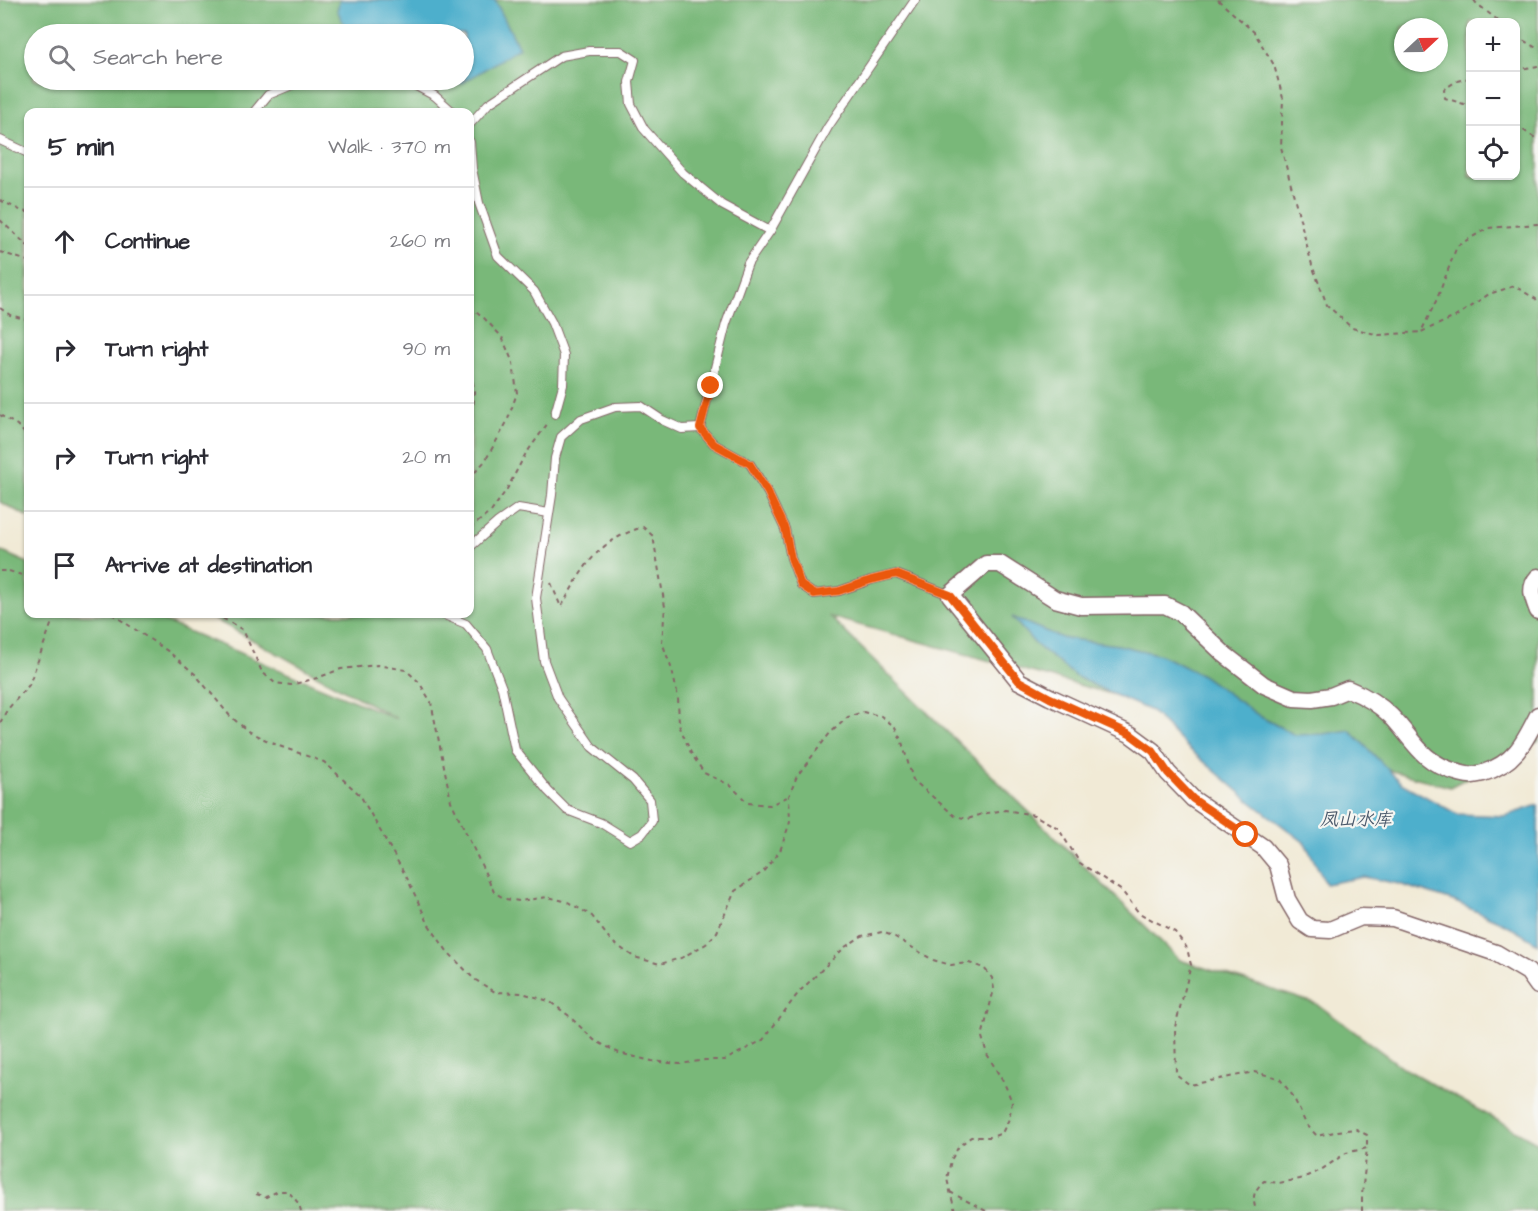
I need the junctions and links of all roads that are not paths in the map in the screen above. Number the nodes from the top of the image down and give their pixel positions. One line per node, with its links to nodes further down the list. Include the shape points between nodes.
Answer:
1 (915, 0): 10 (lane, via 828,127)
2 (280, 90): 4 (lane, via 268,95)
3 (424, 90): 5 (lane)
4 (257, 108)
5 (448, 108)
6 (474, 120): 10 (lane, via 488,104 561,56 621,51 635,60 629,82 631,104 644,129 683,173 722,205)
7 (0, 140): 8 (lane)
8 (24, 151)
9 (474, 179): 11 (lane, via 498,256 534,291 564,355 563,386)
10 (770, 231): 12 (lane, via 748,263 726,324)
11 (555, 414)
12 (700, 428): 13 (lane, via 682,429 641,406 615,407 581,419 561,437); 16 (lane, via 714,444 750,464 785,529 801,585 814,594 839,591 896,574)
13 (549, 513): 14 (lane, via 518,508); 18 (lane, via 536,598 544,661 558,698 592,747 633,780 650,800 652,821 642,834 630,841 602,823 567,810 548,791 515,750 502,688 487,648 466,624)
14 (474, 543)
15 (1538, 577): 17 (street, via 1532,595)
16 (950, 595): 19 (street, via 986,564 1000,564 1055,599 1081,606 1166,605 1181,613 1224,654 1264,684 1294,698 1331,696 1348,689 1364,696 1390,715 1419,751 1441,768 1470,777 1494,770 1513,757); 20 (street, via 1019,681 1130,734 1153,751 1193,799 1263,847 1278,865 1287,899 1300,921 1312,929 1330,930 1361,917 1393,918 1496,952 1528,972)
17 (1538, 611)
18 (452, 618)
19 (1538, 715)
20 (1538, 986)

